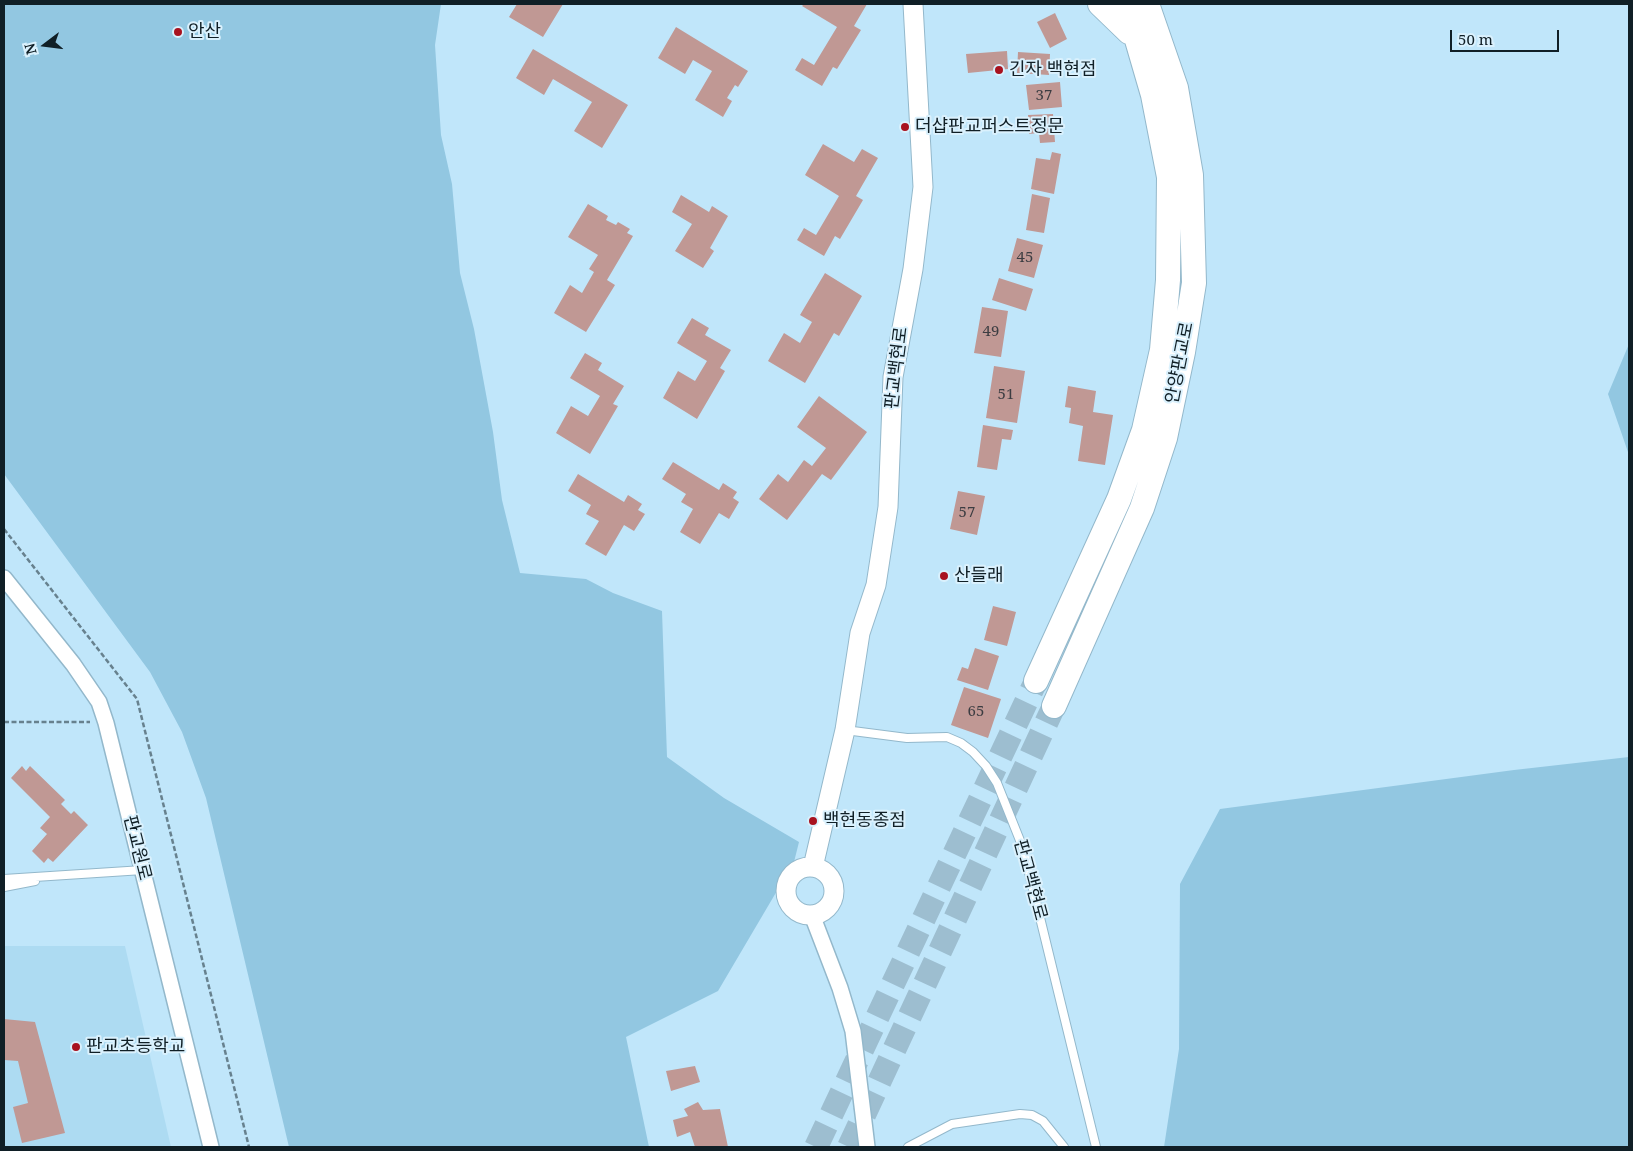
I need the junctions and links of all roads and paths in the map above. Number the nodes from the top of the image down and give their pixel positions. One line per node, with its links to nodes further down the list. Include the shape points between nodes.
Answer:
1 (914, 4): 12 (street, 판교백현로, via 923,187 913,270 893,377 888,507 882,556 860,633)
2 (1100, 4): 5 (main road)
3 (1123, 4): 5 (main road, 안양판교로)
4 (1147, 4): 9 (main road, 안양판교로, via 1176,88 1191,175 1194,283 1165,438 1142,508)
5 (1137, 40): 8 (main road, 안양판교로, via 1153,95 1169,177 1168,280 1162,350 1144,430 1118,498)
6 (4, 529): 20 (path, via 137,699)
7 (4, 578): 14 (street, 판교원로, via 74,664 98,702)
8 (1036, 681)
9 (1054, 706)
10 (4, 722): 11 (path)
11 (97, 722)
12 (845, 730): 13 (street, 판교백현로); 24 (lane, 판교백현로, via 907,738 947,737 973,752 997,783 1023,848)
13 (812, 868): 18 (street, via 819,869 830,878 833,892 825,910); 18 (street, via 797,871 787,883 786,891 787,899 797,911)
14 (143, 870): 15 (lane); 19 (street, 판교원로)
15 (68, 875): 16 (lane); 17 (lane)
16 (4, 879)
17 (4, 887)
18 (812, 915): 21 (street, via 853,1031)
19 (211, 1147)
20 (249, 1147)
21 (867, 1147)
22 (908, 1147): 23 (lane, via 952,1124 1020,1114 1032,1115 1043,1121)
23 (1064, 1147)
24 (1096, 1147)

